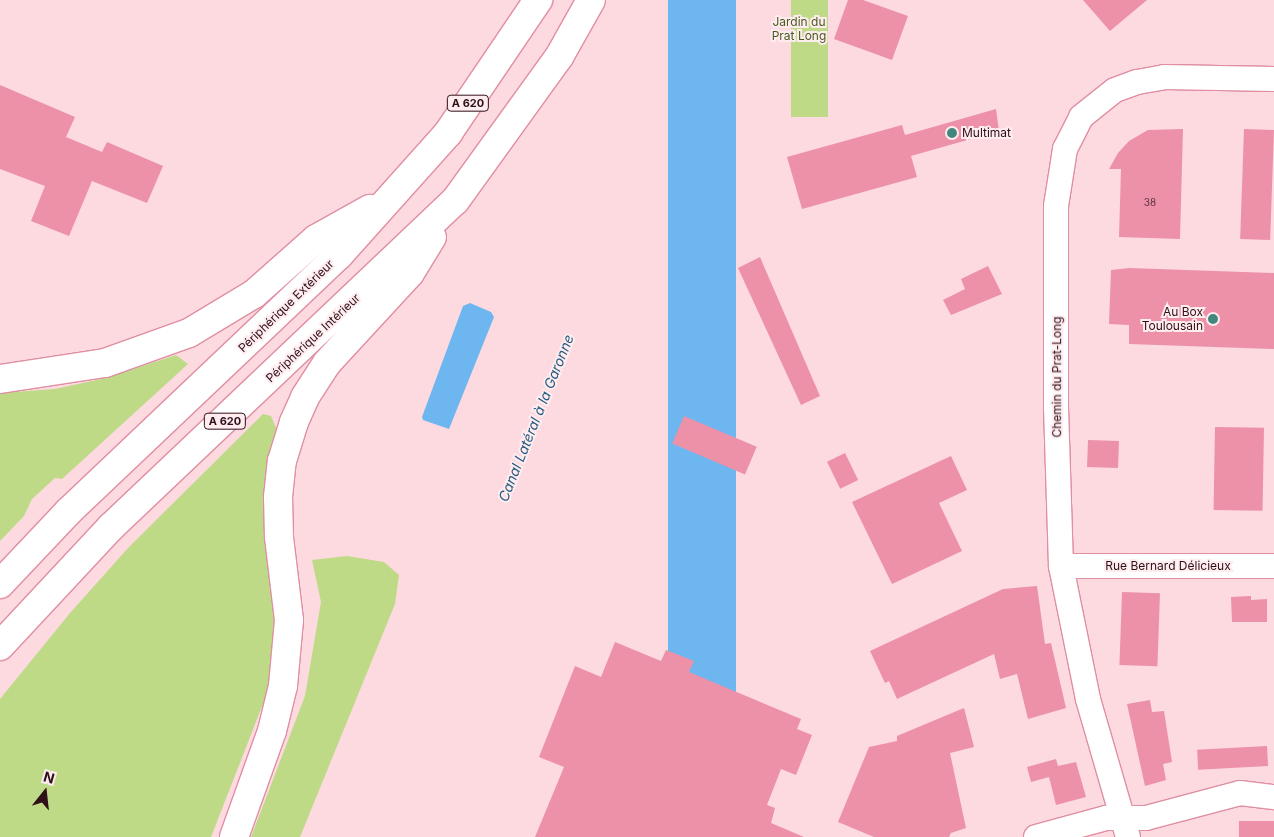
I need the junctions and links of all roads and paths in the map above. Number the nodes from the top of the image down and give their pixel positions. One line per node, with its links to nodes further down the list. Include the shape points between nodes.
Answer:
1 (538, 0): 4 (highway, Périphérique Extérieur / A 620, via 448,133)
2 (591, 0): 5 (highway, Périphérique Intérieur / A 620, via 559,57)
3 (1274, 79): 7 (street, Chemin du Prat-Long, via 1164,77 1137,82 1115,90 1081,117 1064,149 1056,206 1056,407)
4 (390, 198): 6 (highway, via 316,240 254,294 189,333 105,363); 9 (highway, Périphérique Extérieur / A 620, via 339,255 69,511)
5 (455, 201): 10 (highway, Périphérique Intérieur / A 620, via 111,527); 13 (highway, via 410,272 327,364 305,397 294,422 282,462 278,497 279,537 289,620 283,686 272,731)
6 (0, 379)
7 (1061, 566): 8 (street, Rue Bernard Délicieux); 12 (street, Chemin du Prat-Long, via 1088,698)
8 (1274, 566)
9 (0, 584)
10 (0, 646)
11 (1274, 797): 12 (street, via 1240,793 1146,818)
12 (1124, 828): 14 (street, via 1106,818)
13 (234, 837)
14 (1036, 837)

